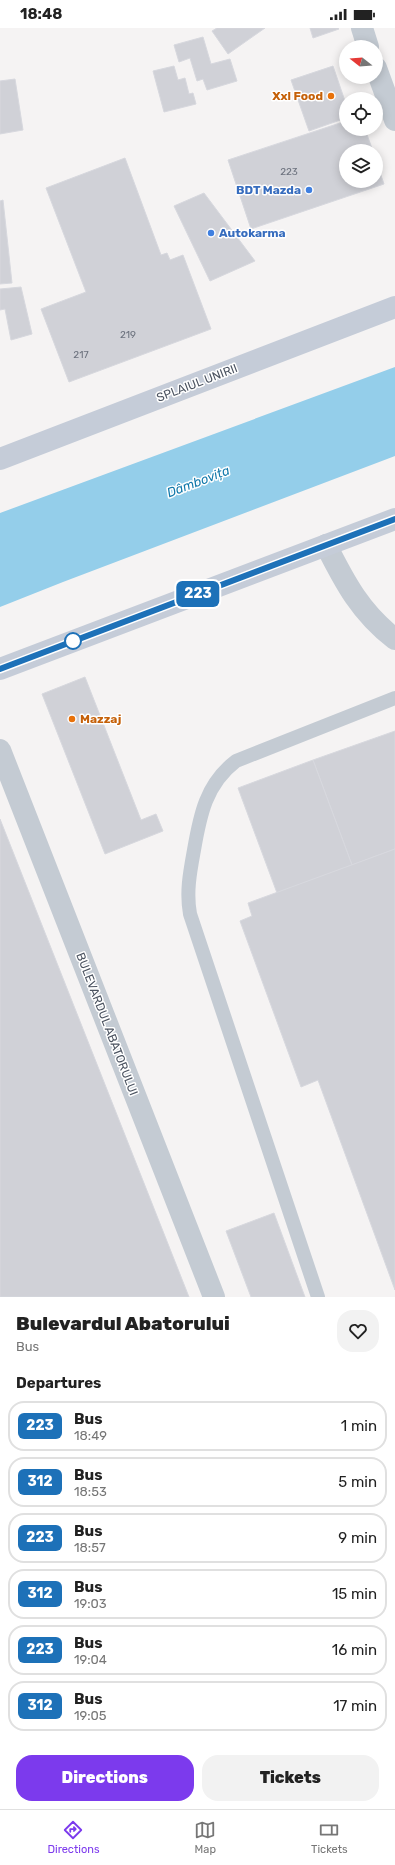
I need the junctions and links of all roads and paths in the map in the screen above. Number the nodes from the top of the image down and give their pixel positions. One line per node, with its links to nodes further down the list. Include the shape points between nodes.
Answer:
1 (362, 28): 2 (street)
2 (366, 40)
3 (382, 84): 4 (street)
4 (395, 120)
5 (395, 307): 6 (main road, SPLAIUL UNIRII)
6 (0, 459)
7 (395, 519): 8 (main road)
8 (326, 545): 9 (street, via 344,581 361,607); 10 (main road)
9 (395, 639)
10 (0, 669)
11 (395, 698): 14 (lane, via 236,761 225,769 203,806 187,886 190,914)
12 (0, 750): 13 (street, BULEVARDUL ABATORULUI)
13 (214, 1297)
14 (318, 1297)

